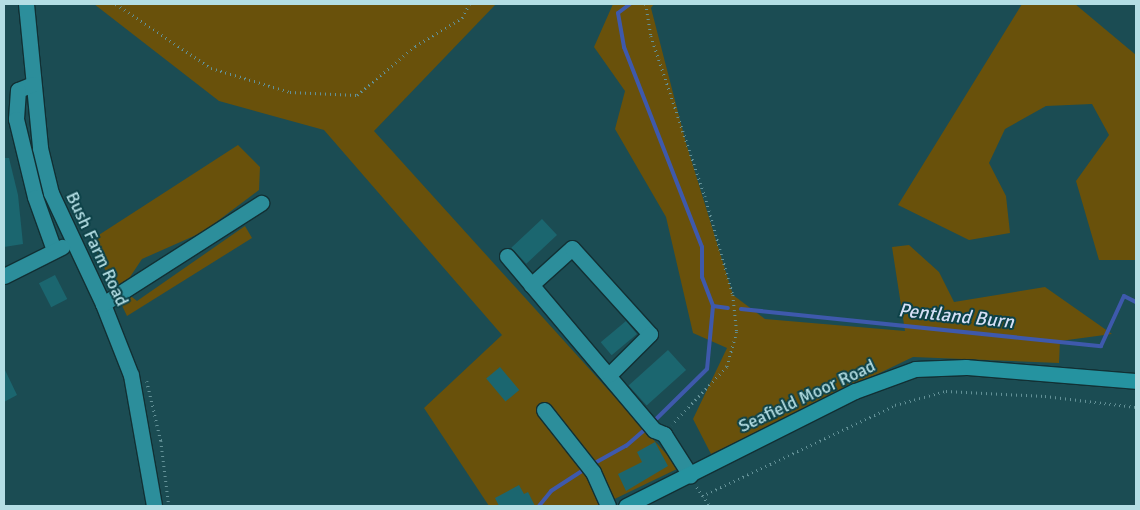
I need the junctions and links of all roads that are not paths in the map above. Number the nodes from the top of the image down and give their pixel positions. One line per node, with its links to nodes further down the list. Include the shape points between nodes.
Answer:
1 (26, 4): 2 (street, Bush Farm Road)
2 (33, 84): 4 (street, Bush Farm Road, via 40,148 51,193); 5 (street, via 18,90 16,119 34,197)
3 (261, 203): 9 (street)
4 (73, 243): 5 (street); 9 (street, Bush Farm Road)
5 (54, 250): 7 (street)
6 (506, 256): 8 (street)
7 (4, 276)
8 (531, 285): 10 (street); 10 (street, via 572,248 650,334)
9 (103, 304): 14 (street, Bush Farm Road, via 131,374)
10 (610, 374): 13 (street)
11 (1136, 381): 13 (main road, Seafield Moor Road, via 966,367 915,368 855,391)
12 (544, 410): 15 (street, via 588,466)
13 (690, 474): 16 (main road, Seafield Moor Road)
14 (154, 506)
15 (608, 506)
16 (626, 506)

